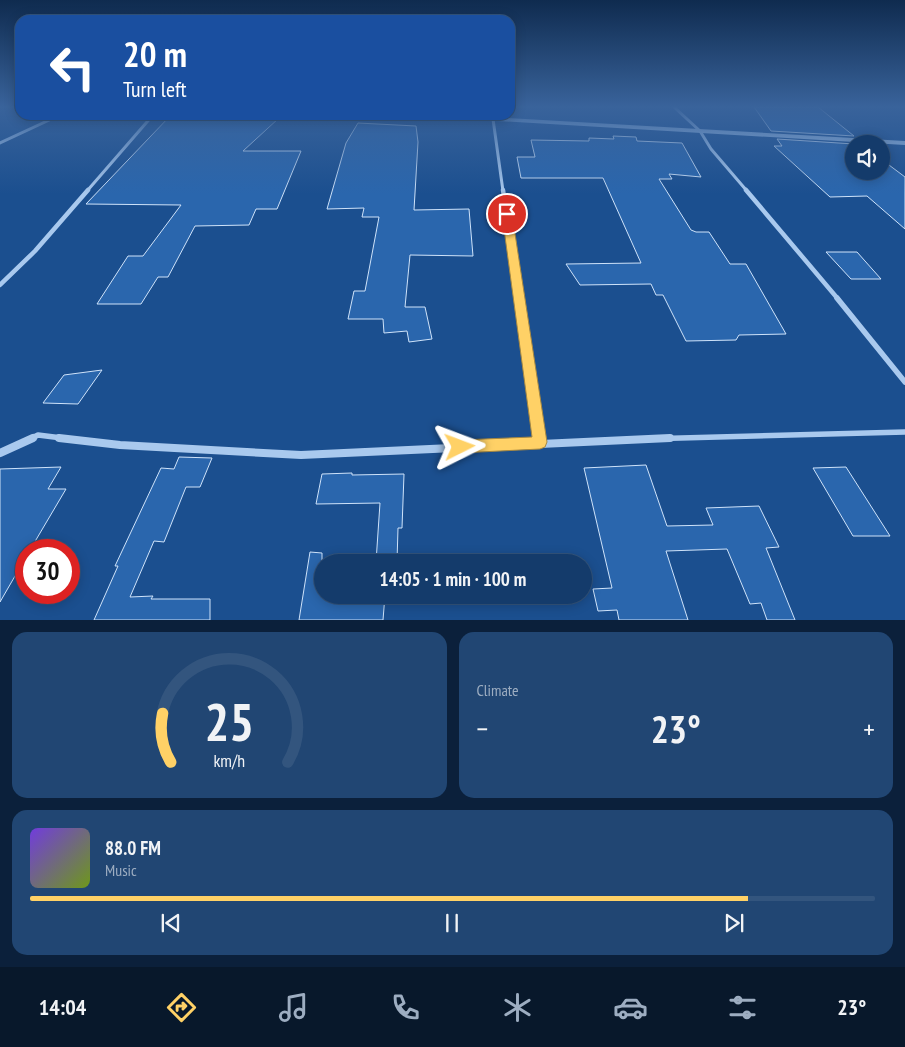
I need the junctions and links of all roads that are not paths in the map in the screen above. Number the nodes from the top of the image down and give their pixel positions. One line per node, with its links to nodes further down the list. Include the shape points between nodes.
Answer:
1 (15, 136): 6 (street)
2 (135, 136): 8 (street, via 35,251)
3 (495, 136): 11 (street)
4 (703, 136): 9 (street)
5 (784, 136): 7 (street)
6 (0, 143)
7 (905, 143)
8 (0, 286)
9 (905, 382)
10 (905, 432): 11 (street)
11 (540, 442): 12 (street, via 301,455 120,445 38,435)
12 (0, 453)

